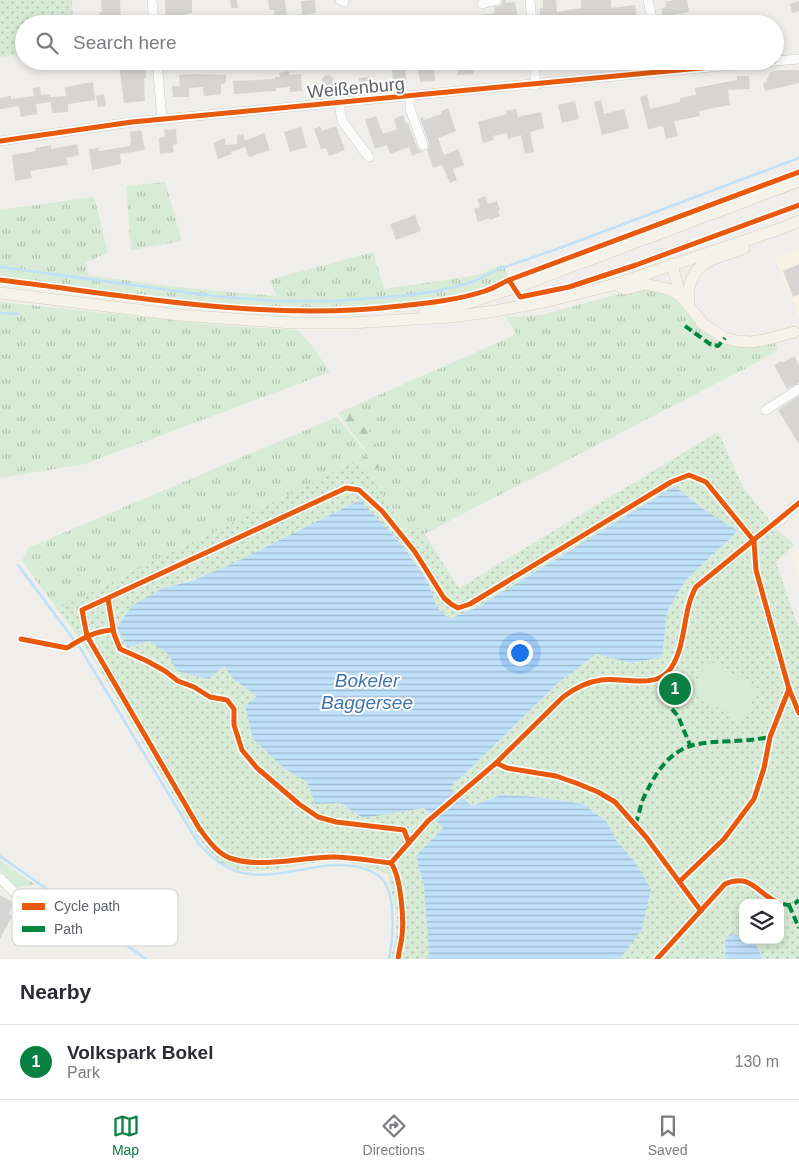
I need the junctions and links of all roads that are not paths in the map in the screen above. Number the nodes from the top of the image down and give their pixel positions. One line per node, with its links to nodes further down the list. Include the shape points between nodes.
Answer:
1 (152, 0): 6 (street)
2 (497, 0): 5 (street)
3 (530, 0): 7 (street)
4 (648, 0): 8 (street)
5 (482, 4)
6 (153, 15)
7 (531, 15)
8 (651, 15)
9 (799, 59): 10 (street, Weißenburg)
10 (784, 60)
11 (158, 70): 18 (street)
12 (535, 70): 15 (street)
13 (673, 70): 14 (street, Weißenburg)
14 (662, 71): 15 (street, Weißenburg)
15 (535, 85): 16 (street, Weißenburg)
16 (410, 96): 17 (street, Weißenburg); 20 (street, via 410,110)
17 (339, 103): 18 (street, Weißenburg); 21 (street, via 342,121)
18 (162, 120): 19 (street, Weißenburg)
19 (0, 141)
20 (423, 145)
21 (369, 157)
22 (799, 180): 30 (main road, via 514,288)
23 (799, 221): 24 (main road)
24 (780, 229): 25 (main road); 29 (main road, via 770,239 699,267 689,283)
25 (672, 264): 26 (main road); 28 (main road)
26 (616, 284): 28 (main road, via 625,289 657,285); 30 (main road, via 495,311)
27 (1, 292): 30 (main road, via 235,320 349,323)
28 (680, 295): 29 (main road)
29 (689, 306): 31 (main road, via 704,325 725,338 737,341 751,342)
30 (406, 319)
31 (797, 332)
32 (799, 389): 33 (street)
33 (766, 410)
34 (799, 503): 35 (street)
35 (777, 523)
36 (0, 878): 37 (street)
37 (12, 891)

